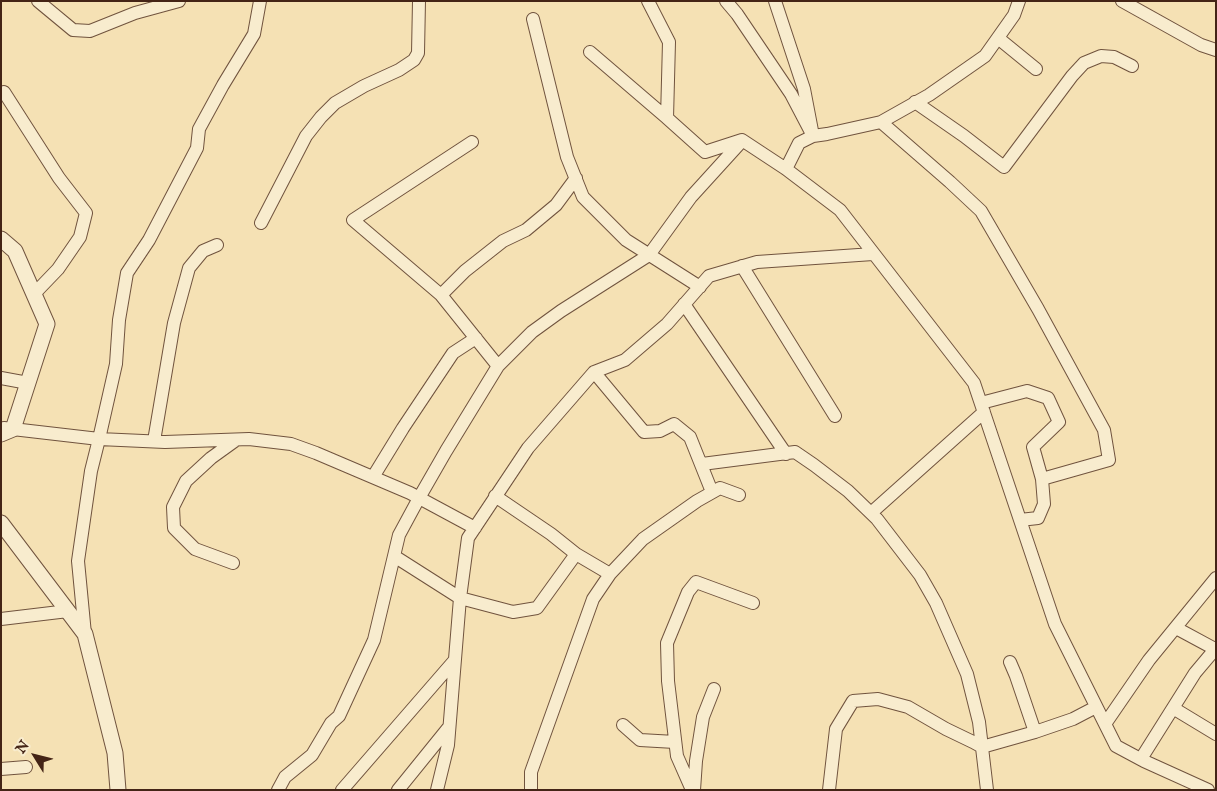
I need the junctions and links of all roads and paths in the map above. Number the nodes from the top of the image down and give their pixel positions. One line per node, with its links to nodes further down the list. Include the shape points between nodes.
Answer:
1 (38, 1): 2 (street, via 73,30 90,31 135,13)
2 (180, 1)
3 (260, 1): 43 (street, via 254,34 199,129 197,148 149,240 127,273 116,364)
4 (419, 1): 25 (street, via 418,54 414,60 335,103 306,136)
5 (648, 1): 18 (street, via 669,42)
6 (726, 1): 20 (street, via 791,94)
7 (775, 1): 20 (street, via 804,89)
8 (1122, 1): 12 (street)
9 (1016, 2): 11 (street, via 1014,15)
10 (533, 19): 24 (street, via 567,157)
11 (998, 38): 15 (street); 17 (street, via 985,56)
12 (1216, 50)
13 (590, 52): 18 (street)
14 (1132, 66): 17 (street, via 1114,57 1101,56 1084,64 1004,167)
15 (1036, 69)
16 (4, 92): 32 (street, via 59,178 86,213 80,237 58,269)
17 (915, 102): 19 (street)
18 (666, 118): 21 (street, via 705,152)
19 (881, 122): 20 (street); 49 (street, via 981,212 1104,430 1108,460)
20 (814, 136): 23 (street, via 799,143)
21 (742, 140): 23 (street); 29 (street, via 691,197)
22 (472, 142): 33 (street, via 353,220)
23 (786, 169): 28 (street, via 840,210)
24 (576, 178): 29 (street, via 583,196 626,240); 33 (street, via 556,205 526,230 503,241)
25 (261, 223)
26 (1, 239): 32 (street, via 15,251)
27 (217, 245): 45 (street, via 203,251 189,268 174,323)
28 (873, 254): 30 (street, via 757,262); 40 (street, via 974,383)
29 (649, 255): 31 (street); 36 (street, via 532,332)
30 (742, 266): 31 (street, via 709,276); 41 (street)
31 (700, 287): 34 (street)
32 (34, 294): 39 (street, via 47,324)
33 (441, 295): 35 (street)
34 (684, 304): 37 (street, via 667,324 624,360); 46 (street)
35 (476, 338): 36 (street); 48 (street, via 453,353)
36 (498, 366): 53 (street)
37 (594, 372): 47 (street, via 644,432 660,431 674,424 690,437); 52 (street, via 528,448)
38 (1, 378): 39 (street)
39 (28, 383): 42 (street)
40 (982, 408): 49 (street, via 1027,391 1048,398 1059,422 1033,447); 54 (street); 55 (street)
41 (835, 416)
42 (5, 430): 43 (street)
43 (99, 439): 45 (street); 68 (street, via 90,470 78,561)
44 (236, 440): 45 (street); 48 (street, via 291,444); 60 (street, via 186,480 173,507 174,528 190,544)
45 (154, 442)
46 (786, 454): 47 (street); 54 (street, via 795,452 814,464)
47 (702, 464): 50 (street)
48 (373, 477): 53 (street)
49 (1042, 479): 55 (street, via 1044,504 1038,518)
50 (712, 492): 51 (street, via 720,488); 61 (street, via 643,540)
51 (740, 495)
52 (495, 496): 57 (street); 58 (street)
53 (418, 498): 57 (street); 59 (street, via 399,535)
54 (871, 513): 81 (street, via 920,575 936,603 967,674)
55 (1020, 520): 73 (street, via 1055,624)
56 (1, 523): 65 (street)
57 (475, 528): 63 (street, via 468,538)
58 (576, 554): 61 (street); 63 (street, via 537,608 513,612)
59 (394, 556): 63 (street); 86 (street, via 374,640 339,716 331,723 312,755 286,777)
60 (233, 563)
61 (610, 574): 90 (street, via 593,599 531,772)
62 (1216, 578): 67 (street)
63 (460, 598): 70 (street)
64 (753, 603): 80 (street, via 696,582 688,592 667,644)
65 (68, 611): 66 (street); 68 (street)
66 (1, 619)
67 (1176, 628): 69 (street); 75 (street, via 1149,660)
68 (86, 634): 85 (street, via 115,753)
69 (1215, 649): 74 (street)
70 (454, 661): 77 (street); 87 (street)
71 (1010, 662): 78 (street)
72 (714, 689): 91 (street, via 703,717)
73 (1096, 707): 75 (street); 78 (street)
74 (1173, 708): 79 (street); 82 (street)
75 (1105, 724): 94 (street, via 1116,746)
76 (623, 725): 80 (street, via 640,740)
77 (449, 727): 88 (street); 89 (street)
78 (1035, 732): 81 (street)
79 (1216, 734)
80 (675, 742): 91 (street, via 677,756)
81 (982, 747): 92 (street, via 908,707 878,699 853,701 836,729); 93 (street)
82 (1144, 754)
83 (26, 767): 84 (street)
84 (1, 769)
85 (118, 790)
86 (278, 790)
87 (342, 790)
88 (398, 790)
89 (437, 790)
90 (531, 790)
91 (693, 790)
92 (829, 790)
93 (987, 790)
94 (1208, 790)

